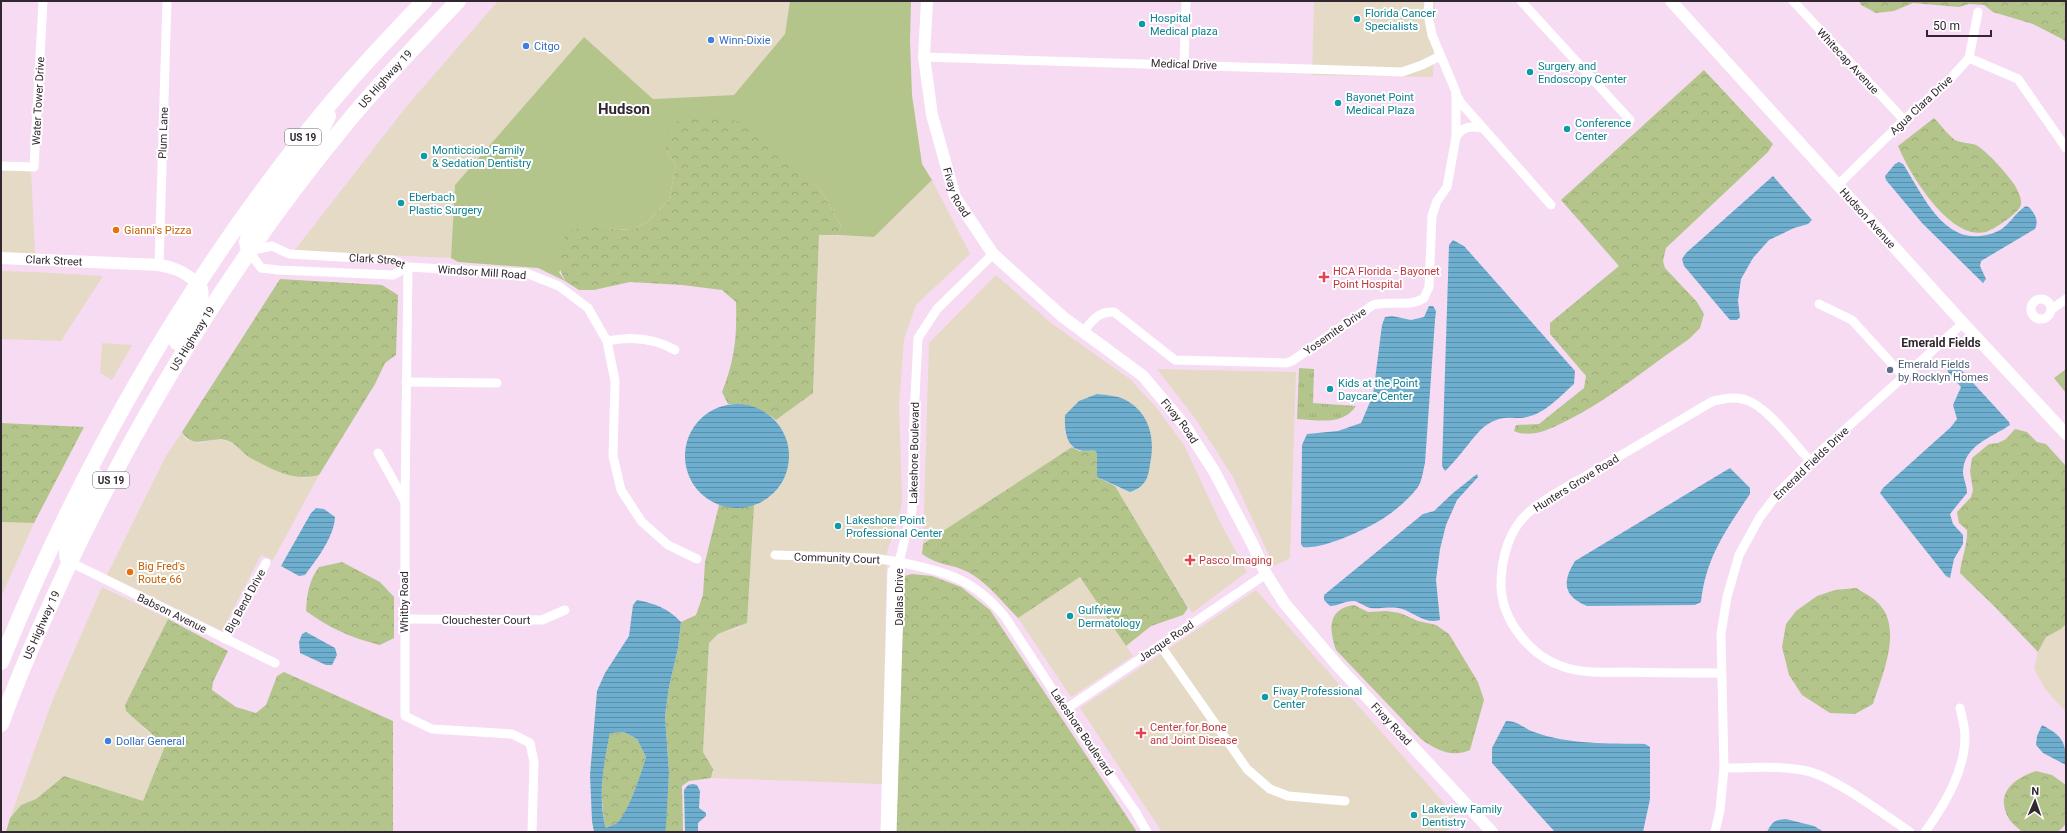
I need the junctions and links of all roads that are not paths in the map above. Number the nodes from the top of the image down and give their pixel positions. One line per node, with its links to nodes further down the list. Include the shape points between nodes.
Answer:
1 (43, 1): 23 (street, Water Tower Drive, via 34,167)
2 (167, 1): 29 (street, Plum Lane)
3 (424, 1): 17 (highway, US 19)
4 (458, 1): 26 (highway, US Highway 19 / US 19, via 382,81 350,119)
5 (927, 1): 12 (street, Fivay Road)
6 (1186, 1): 15 (street)
7 (1429, 1): 13 (street, Yosemite Drive, via 1428,14 1432,35)
8 (1521, 1): 18 (street)
9 (1671, 1): 24 (street, Hudson Avenue)
10 (1793, 1): 19 (street, Whitecap Avenue)
11 (1978, 12): 14 (street)
12 (924, 56): 15 (street, Medical Drive); 27 (street, Fivay Road, via 932,115 955,197)
13 (1440, 56): 15 (street, Medical Drive, via 1402,72); 16 (street, Yosemite Drive)
14 (1969, 58): 19 (street, Agua Clara Drive, via 1950,79); 22 (street, via 2018,79)
15 (1184, 64)
16 (1456, 92): 20 (street, Yosemite Drive, via 1461,103); 21 (street, Yosemite Drive)
17 (340, 93): 26 (highway, via 317,140 251,227 247,242); 31 (highway, US 19, via 266,184)
18 (1630, 120)
19 (1904, 120): 24 (street, Agua Clara Drive)
20 (1483, 128): 21 (street, via 1466,127); 25 (street, Yosemite Drive)
21 (1456, 137): 36 (street, Yosemite Drive, via 1447,187 1437,201 1432,216 1428,294 1418,302 1373,305 1286,363 1175,360 1114,312 1096,316)
22 (2066, 148)
23 (1, 166)
24 (1839, 184): 35 (street, Hudson Avenue)
25 (1551, 205)
26 (249, 251): 30 (street, Clark Street, via 272,246 289,254 393,260); 30 (street, Clark Street, via 261,268 278,270 393,275); 42 (highway, US Highway 19 / US 19, via 210,309)
27 (992, 254): 36 (street, Fivay Road); 51 (street, Lakeshore Boulevard, via 938,309 918,338 912,510)
28 (1, 258): 29 (street, Clark Street)
29 (159, 265): 31 (street, Clark Street, via 176,268)
30 (408, 267): 37 (street, Windsor Mill Road, via 526,273 559,286 588,308); 40 (street, Whitby Road)
31 (198, 284): 42 (highway, via 201,291 198,307 163,366); 45 (highway, US 19, via 149,362)
32 (2066, 299): 34 (street)
33 (1819, 304): 39 (street, via 1852,320)
34 (2052, 309)
35 (1963, 323): 39 (street, Emerald Fields Drive); 43 (street, Hudson Avenue)
36 (1083, 332): 53 (street, Fivay Road, via 1143,376 1185,426 1218,478)
37 (607, 341): 38 (street, via 622,338 656,341); 49 (street, Windsor Mill Road, via 615,381 613,456 621,490 642,522 668,544)
38 (675, 350)
39 (1904, 376): 46 (street, Emerald Fields Drive)
40 (406, 382): 41 (street); 47 (street, Whitby Road)
41 (497, 384)
42 (147, 414): 50 (highway, US Highway 19 / US 19)
43 (2066, 434)
44 (378, 453): 47 (street)
45 (96, 456): 50 (highway, via 96,480 69,536 67,550); 58 (highway, US 19, via 48,552)
46 (1810, 461): 60 (street, Emerald Fields Drive, via 1778,492 1739,555 1727,597 1721,634); 60 (street, Hunters Grove Road, via 1762,408 1747,400 1730,398 1713,401 1556,494 1529,513 1516,529 1506,548 1501,570 1502,593 1507,615 1519,634 1538,654 1564,667 1586,672)
47 (405, 501): 55 (street, Whitby Road)
48 (774, 555): 51 (street, Community Court, via 873,558)
49 (697, 559)
50 (70, 562): 56 (street, Babson Avenue); 63 (highway, US Highway 19 / US 19)
51 (899, 562): 62 (street, Lakeshore Boulevard, via 954,576 993,603); 67 (street, Dallas Drive, via 892,571); 68 (street, Dallas Drive)
52 (266, 563): 56 (street, Big Bend Drive)
53 (1266, 574): 57 (street, Jacque Road); 70 (street, Fivay Road, via 1285,604 1338,666)
54 (565, 610): 55 (street, Clouchester Court, via 542,620)
55 (404, 619): 66 (street, Whitby Road, via 405,716 432,729 512,734 530,743 534,762)
56 (225, 639): 59 (street, Babson Avenue)
57 (1160, 645): 62 (street, Jacque Road); 65 (street, via 1247,769 1270,789 1288,796)
58 (1, 662)
59 (275, 663)
60 (1721, 673): 64 (street, Emerald Fields Drive)
61 (1960, 708): 73 (street, via 1965,735 1963,752 1946,802)
62 (1066, 709): 69 (street, Lakeshore Boulevard)
63 (1, 724)
64 (1724, 768): 71 (street, Emerald Fields Drive); 72 (street, via 1791,768 1828,778)
65 (1345, 801)
66 (532, 832)
67 (885, 832)
68 (892, 832)
69 (1147, 832)
70 (1492, 832)
71 (1715, 832)
72 (1910, 832)
73 (1925, 832)

